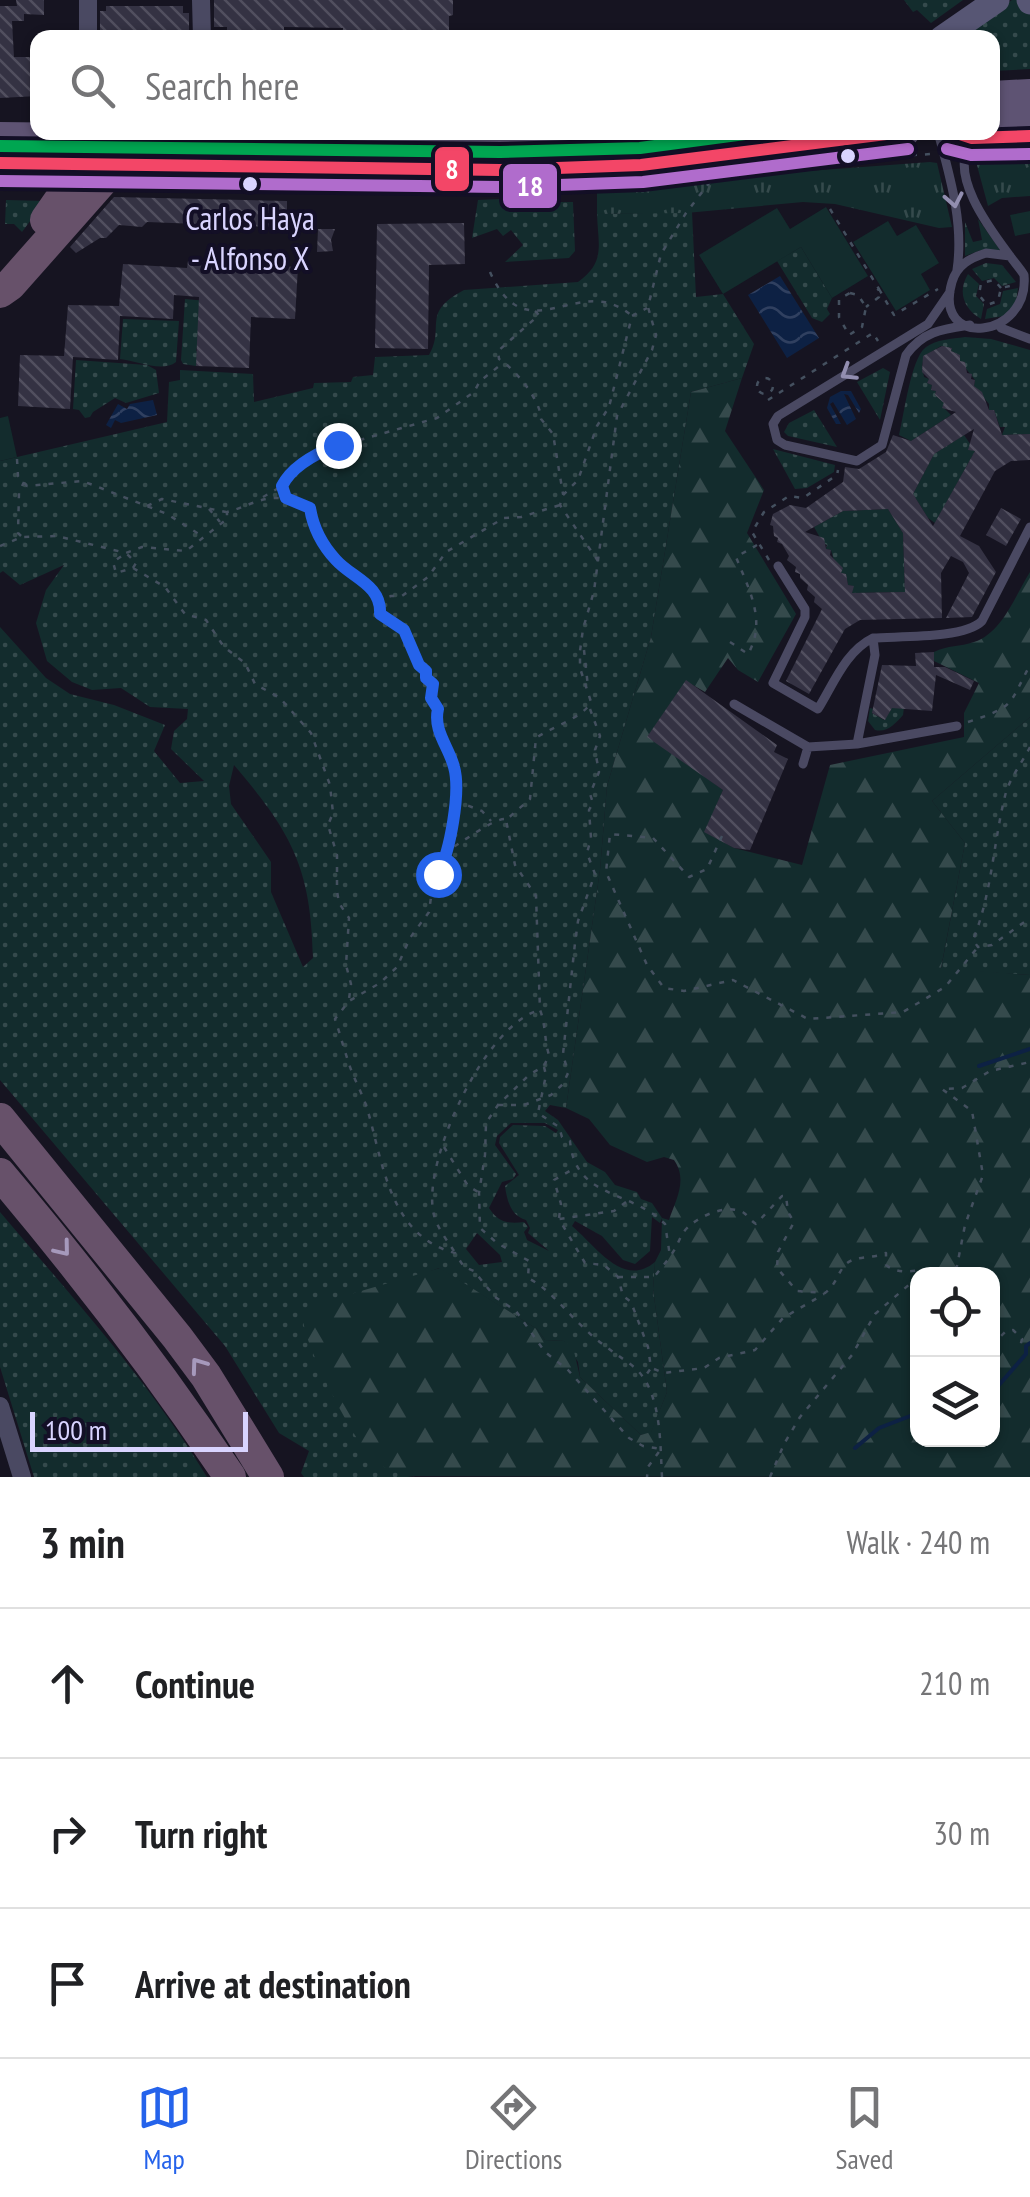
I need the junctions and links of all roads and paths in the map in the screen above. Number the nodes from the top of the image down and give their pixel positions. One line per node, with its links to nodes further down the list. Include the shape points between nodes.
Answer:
1 (76, 0): 5 (street)
2 (88, 0): 6 (street)
3 (201, 0): 7 (street)
4 (997, 0): 8 (main road)
5 (76, 30)
6 (88, 30)
7 (202, 30)
8 (954, 30)
9 (1030, 92): 10 (main road)
10 (1000, 94)
11 (1030, 118): 12 (main road)
12 (1000, 125)
13 (1000, 133): 15 (main road)
14 (0, 136): 16 (main road)
15 (1030, 136)
16 (30, 139)
17 (35, 140): 24 (main road)
18 (147, 140): 24 (main road)
19 (504, 140): 20 (main road)
20 (669, 140)
21 (840, 140): 26 (main road, via 660,162 474,170)
22 (940, 140): 30 (lane, one-way to 30, via 960,234)
23 (968, 140): 29 (lane, via 963,163 973,198)
24 (78, 145): 25 (main road); 26 (main road); 32 (highway, via 68,186)
25 (0, 163)
26 (116, 164): 37 (highway)
27 (714, 176): 39 (path, via 661,254)
28 (830, 209): 36 (path)
29 (1010, 256): 30 (lane, via 986,253); 34 (lane)
30 (958, 270): 33 (lane)
31 (490, 272): 41 (path, via 500,294)
32 (0, 278)
33 (952, 280): 36 (path, via 894,314); 38 (lane)
34 (1028, 286): 35 (path); 44 (lane, via 1022,312)
35 (1001, 288): 35 (path, via 998,301 986,305 979,295 981,283 994,280)
36 (879, 289): 40 (path)
37 (0, 292)
38 (950, 292): 43 (lane); 48 (lane, via 928,324)
39 (648, 307): 42 (path); 70 (path, via 656,335 616,416)
40 (866, 307): 45 (path); 45 (path, via 850,292 839,299 838,317 850,335)
41 (535, 311): 42 (path, via 594,300); 49 (path, via 534,321 498,351)
42 (632, 316): 56 (path, via 609,407 578,480)
43 (970, 326): 44 (lane); 50 (lane, via 932,331 914,342)
44 (1001, 328): 46 (lane)
45 (856, 331): 47 (path)
46 (1030, 339)
47 (862, 341): 48 (path, via 873,333); 51 (path)
48 (883, 352): 50 (lane); 52 (lane, one-way to 52, via 773,424 784,445)
49 (503, 363): 55 (path, via 437,418 321,451 290,472); 56 (path, via 536,396 553,434)
50 (902, 367): 52 (lane, via 882,445 857,461)
51 (768, 400)
52 (838, 458): 67 (path, via 837,475 803,498 789,496 764,512 752,532)
53 (17, 460): 54 (path)
54 (24, 482): 60 (path, via 82,482); 65 (path, via 18,497)
55 (282, 486): 57 (path); 58 (path)
56 (563, 495): 59 (path)
57 (262, 498): 58 (path); 62 (path)
58 (286, 498): 73 (path, via 310,508 334,558)
59 (560, 504): 70 (path); 73 (path, via 504,518 446,552 402,596)
60 (146, 507): 61 (path, via 162,499); 66 (path)
61 (208, 508): 62 (path); 63 (path)
62 (227, 512): 63 (path)
63 (222, 523): 66 (path)
64 (1030, 527): 74 (lane, via 976,628)
65 (22, 536): 68 (path); 69 (path, via 56,536)
66 (204, 536): 69 (path, via 186,551 160,546)
67 (759, 544): 71 (path); 75 (path, via 736,557 757,638 748,654)
68 (0, 546)
69 (126, 553): 72 (path); 72 (path, via 113,562 116,573)
70 (598, 562): 78 (path, via 582,628 580,668)
71 (778, 566): 74 (lane, via 805,616 773,683 818,709 853,651)
72 (133, 568): 91 (path, via 165,587 185,614 206,620 255,684 280,698 311,733 330,785 337,891 349,918)
73 (378, 601): 84 (path, via 380,614 404,630 433,684 435,721 455,770)
74 (874, 638): 80 (lane)
75 (730, 642)
76 (1030, 665): 79 (path, via 1010,704)
77 (734, 704): 81 (lane)
78 (589, 708): 92 (path, via 536,738 530,799 506,820 515,864 536,896); 95 (path, via 600,736 587,853 594,874 575,943 563,1054 568,1073)
79 (957, 726): 80 (lane)
80 (857, 744): 81 (lane)
81 (808, 747): 83 (lane)
82 (1030, 748): 90 (path, via 1006,792 993,874 973,940)
83 (803, 764)
84 (455, 801): 86 (path); 88 (path)
85 (504, 819): 86 (path)
86 (492, 822): 88 (path)
87 (722, 836): 90 (path, via 707,869 690,876 652,838 610,834 606,872 646,965 664,988 684,992 733,980 808,1018 903,1012 945,987)
88 (446, 850): 91 (path, via 429,912 397,968)
89 (1030, 918): 90 (path)
90 (978, 948)
91 (349, 1001): 104 (path, via 335,1019 390,1187 423,1240)
92 (540, 1010): 94 (path, via 549,1055); 98 (path, via 526,1013 497,1038)
93 (1030, 1062): 106 (path, via 942,1090 972,1111 983,1175)
94 (544, 1066): 95 (path); 96 (path)
95 (540, 1100): 96 (path); 99 (path, via 538,1112 570,1142)
96 (498, 1104): 101 (path, via 486,1123)
97 (0, 1119): 119 (highway, one-way to 97, via 196,1363)
98 (442, 1145): 101 (path); 104 (path, via 433,1212)
99 (575, 1168): 102 (path); 103 (path, via 554,1180)
100 (0, 1174): 118 (highway, one-way to 118, via 158,1372)
101 (479, 1193): 114 (path, via 480,1228 529,1261 528,1278)
102 (628, 1202): 103 (path, via 614,1211); 105 (path, via 665,1224)
103 (559, 1220): 108 (path, via 585,1263 604,1265)
104 (455, 1252): 116 (path, via 629,1438)
105 (670, 1256): 108 (path, via 654,1276); 110 (path, via 682,1234 706,1216 730,1210 756,1224 786,1196 794,1222 777,1268 797,1290)
106 (955, 1267)
107 (910, 1271): 110 (path, via 891,1269 886,1253 850,1261)
108 (618, 1277): 113 (path)
109 (910, 1284): 122 (path, via 874,1314 852,1356 800,1418)
110 (826, 1294): 113 (path, via 783,1318 755,1350 684,1372)
111 (1000, 1337): 112 (path, via 1013,1330)
112 (1020, 1347)
113 (651, 1368): 114 (path)
114 (644, 1381): 116 (path)
115 (0, 1406): 117 (street)
116 (661, 1449): 120 (path); 121 (path)
117 (22, 1477)
118 (230, 1477)
119 (268, 1477)
120 (647, 1477)
121 (662, 1477)
122 (770, 1477)

